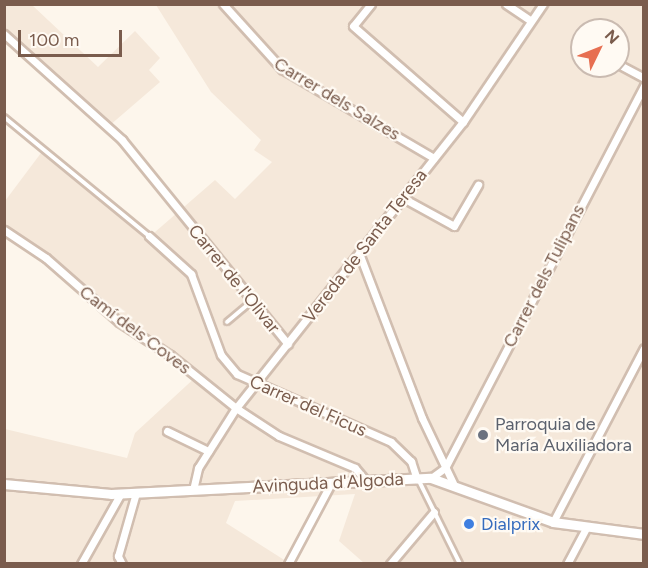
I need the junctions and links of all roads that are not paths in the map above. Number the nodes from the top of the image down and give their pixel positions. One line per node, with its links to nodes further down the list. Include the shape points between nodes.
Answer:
1 (223, 4): 12 (street, Carrer dels Salzes, via 282,69)
2 (371, 4): 11 (street, via 353,26)
3 (506, 4): 5 (street)
4 (543, 4): 5 (street, Vereda de Santa Teresa)
5 (531, 21): 11 (street, Vereda de Santa Teresa)
6 (4, 34): 18 (street, Carrer de l'Olivar, via 122,140)
7 (630, 70): 8 (street)
8 (644, 78)
9 (644, 85): 26 (street, Carrer dels Tulipans)
10 (4, 117): 16 (lane)
11 (463, 122): 12 (street, Vereda de Santa Teresa)
12 (434, 158): 14 (street, Vereda de Santa Teresa)
13 (478, 185): 14 (street, via 454,226)
14 (403, 198): 17 (street, Vereda de Santa Teresa)
15 (4, 230): 23 (street, Camí dels Coves, via 46,258 119,322 170,355)
16 (149, 236): 22 (street, Carrer del Ficus, via 197,284 225,361 237,374)
17 (359, 254): 20 (street, Vereda de Santa Teresa); 26 (street, via 422,418)
18 (252, 301): 19 (lane); 20 (street, Carrer de l'Olivar)
19 (227, 322)
20 (288, 344): 22 (street, Vereda de Santa Teresa)
21 (644, 348): 37 (street)
22 (256, 383): 23 (street, Vereda de Santa Teresa); 28 (street, Carrer del Ficus, via 391,442 411,461)
23 (237, 408): 25 (street, Vereda de Santa Teresa); 29 (street, Camí dels Coves, via 279,436 355,468)
24 (167, 431): 25 (street)
25 (208, 451): 33 (street, Vereda de Santa Teresa, via 194,478)
26 (446, 468): 27 (street, Carrer dels Tulipans); 31 (street)
27 (431, 478): 28 (street, Avinguda d'Algoda); 31 (street, Avinguda d'Algoda)
28 (417, 479): 29 (street, Avinguda d'Algoda); 36 (lane)
29 (366, 481): 30 (street, Avinguda d'Algoda)
30 (331, 483): 33 (street, Avinguda d'Algoda); 42 (street)
31 (453, 483): 37 (street, Avinguda d'Algoda)
32 (4, 484): 34 (street, Avinguda d'Algoda)
33 (193, 490): 35 (street, Avinguda d'Algoda)
34 (121, 493): 35 (street, Avinguda d'Algoda); 40 (street)
35 (136, 493): 41 (street, via 118,556)
36 (434, 512): 43 (street); 44 (lane)
37 (553, 522): 38 (street, Avinguda d'Algoda)
38 (586, 529): 39 (street, Avinguda d'Algoda); 45 (street)
39 (644, 534)
40 (81, 564)
41 (122, 564)
42 (288, 564)
43 (390, 564)
44 (460, 564)
45 (567, 564)

